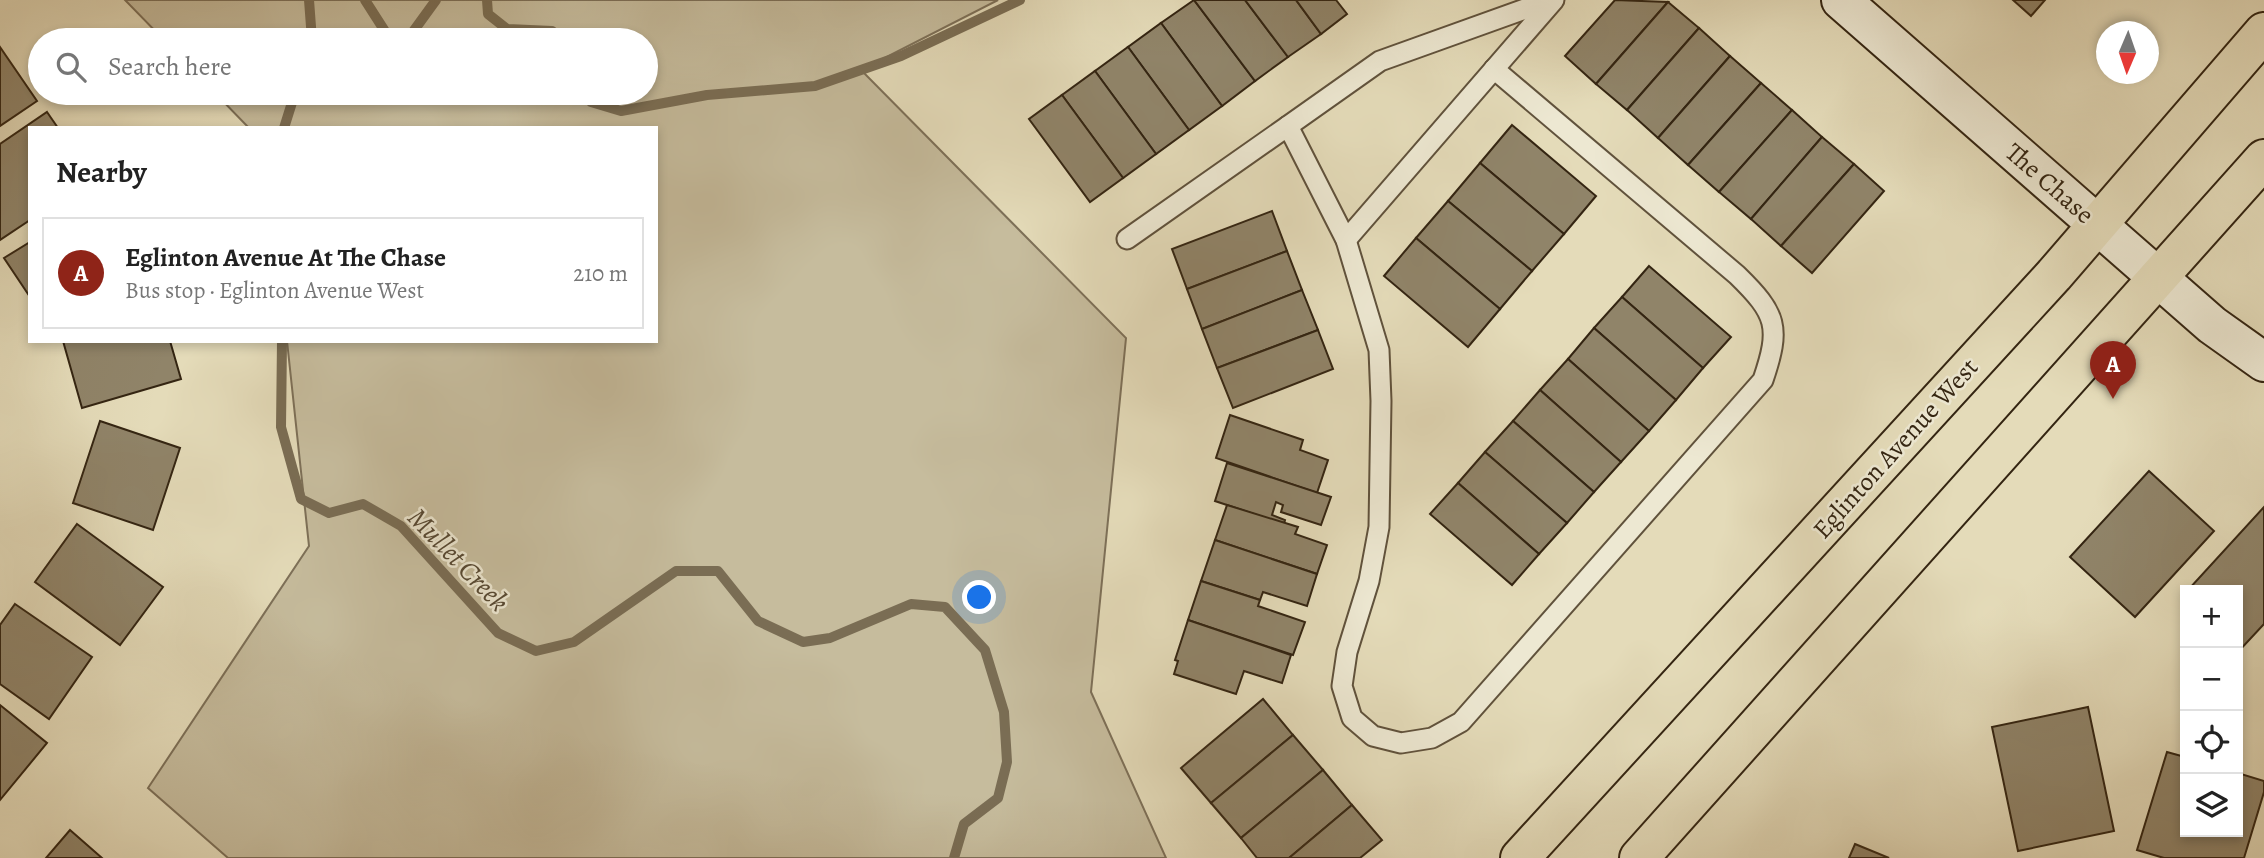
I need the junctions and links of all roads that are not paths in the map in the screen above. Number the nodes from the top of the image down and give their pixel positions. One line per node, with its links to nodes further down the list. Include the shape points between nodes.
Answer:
1 (1552, 0): 4 (lane); 5 (lane, via 1380,61)
2 (1841, 0): 7 (street, The Chase)
3 (2264, 32): 7 (main road, Eglinton Avenue West)
4 (1494, 69): 9 (lane); 9 (lane, via 1760,298 1775,326 1772,355 1763,380 1461,722 1432,738 1401,743 1373,736 1352,719 1342,686 1379,527 1381,401 1379,350)
5 (1288, 126): 8 (lane); 9 (lane)
6 (2264, 159): 10 (main road)
7 (2098, 225): 10 (street, The Chase); 12 (main road, Eglinton Avenue West)
8 (1127, 239)
9 (1346, 240)
10 (2159, 278): 11 (street, The Chase, via 2212,326); 13 (main road)
11 (2264, 362)
12 (1520, 858)
13 (1639, 858)

